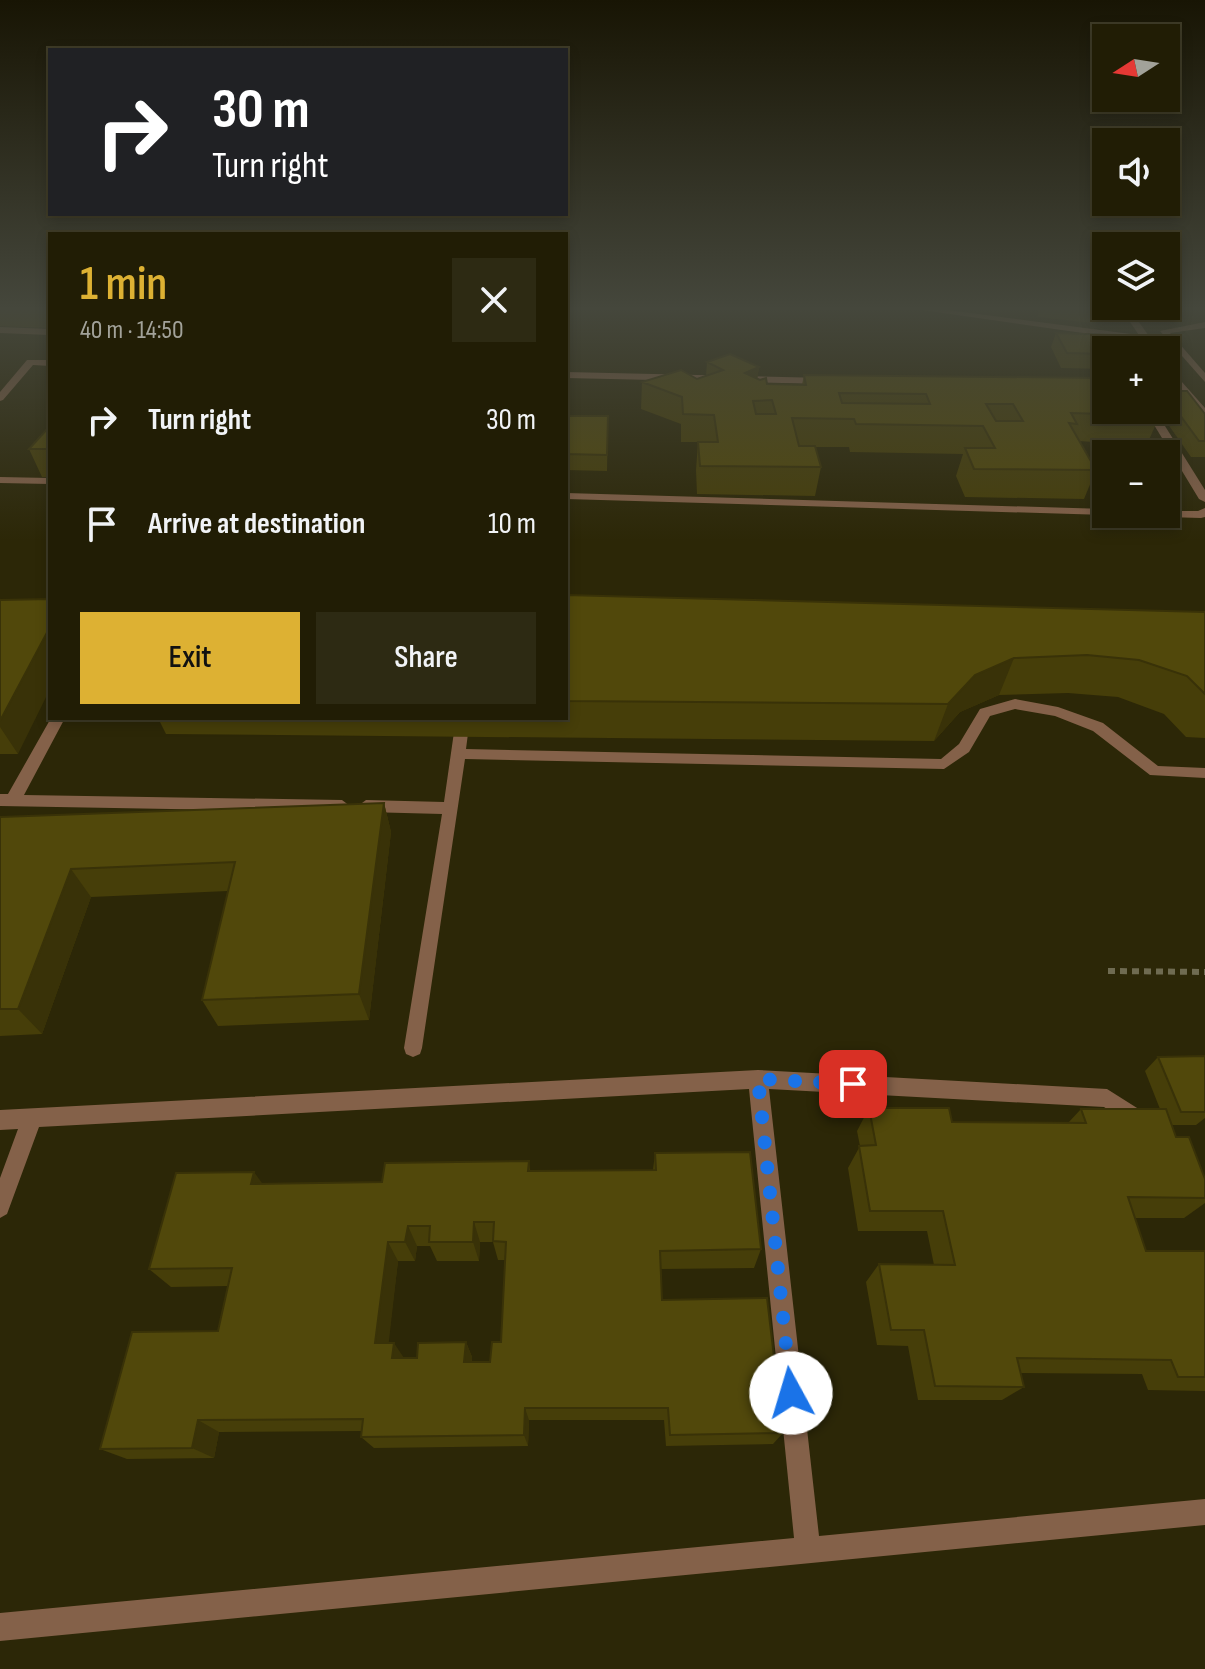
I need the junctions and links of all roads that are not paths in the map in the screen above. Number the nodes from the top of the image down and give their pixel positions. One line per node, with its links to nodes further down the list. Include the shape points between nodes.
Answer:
1 (1180, 385): 3 (street)
2 (1180, 402): 3 (street)
3 (1194, 403): 4 (street)
4 (1205, 414)
5 (1159, 424): 9 (street)
6 (0, 480): 7 (street)
7 (48, 481)
8 (568, 496): 11 (street)
9 (1205, 499)
10 (1205, 511): 12 (street)
11 (1092, 512)
12 (1180, 514)
13 (57, 720): 17 (street)
14 (463, 720): 15 (street)
15 (458, 754): 16 (street, via 944,764 964,748 985,712 1015,704 1098,727 1155,771); 18 (street)
16 (1205, 773)
17 (6, 800): 18 (street)
18 (451, 808): 19 (street)
19 (413, 1048)
20 (758, 1079): 21 (street); 23 (street, via 1107,1098); 26 (street)
21 (32, 1118): 22 (street); 24 (street)
22 (0, 1120)
23 (1157, 1135)
24 (0, 1207)
25 (1205, 1512): 26 (street)
26 (808, 1550): 27 (street)
27 (0, 1627)

